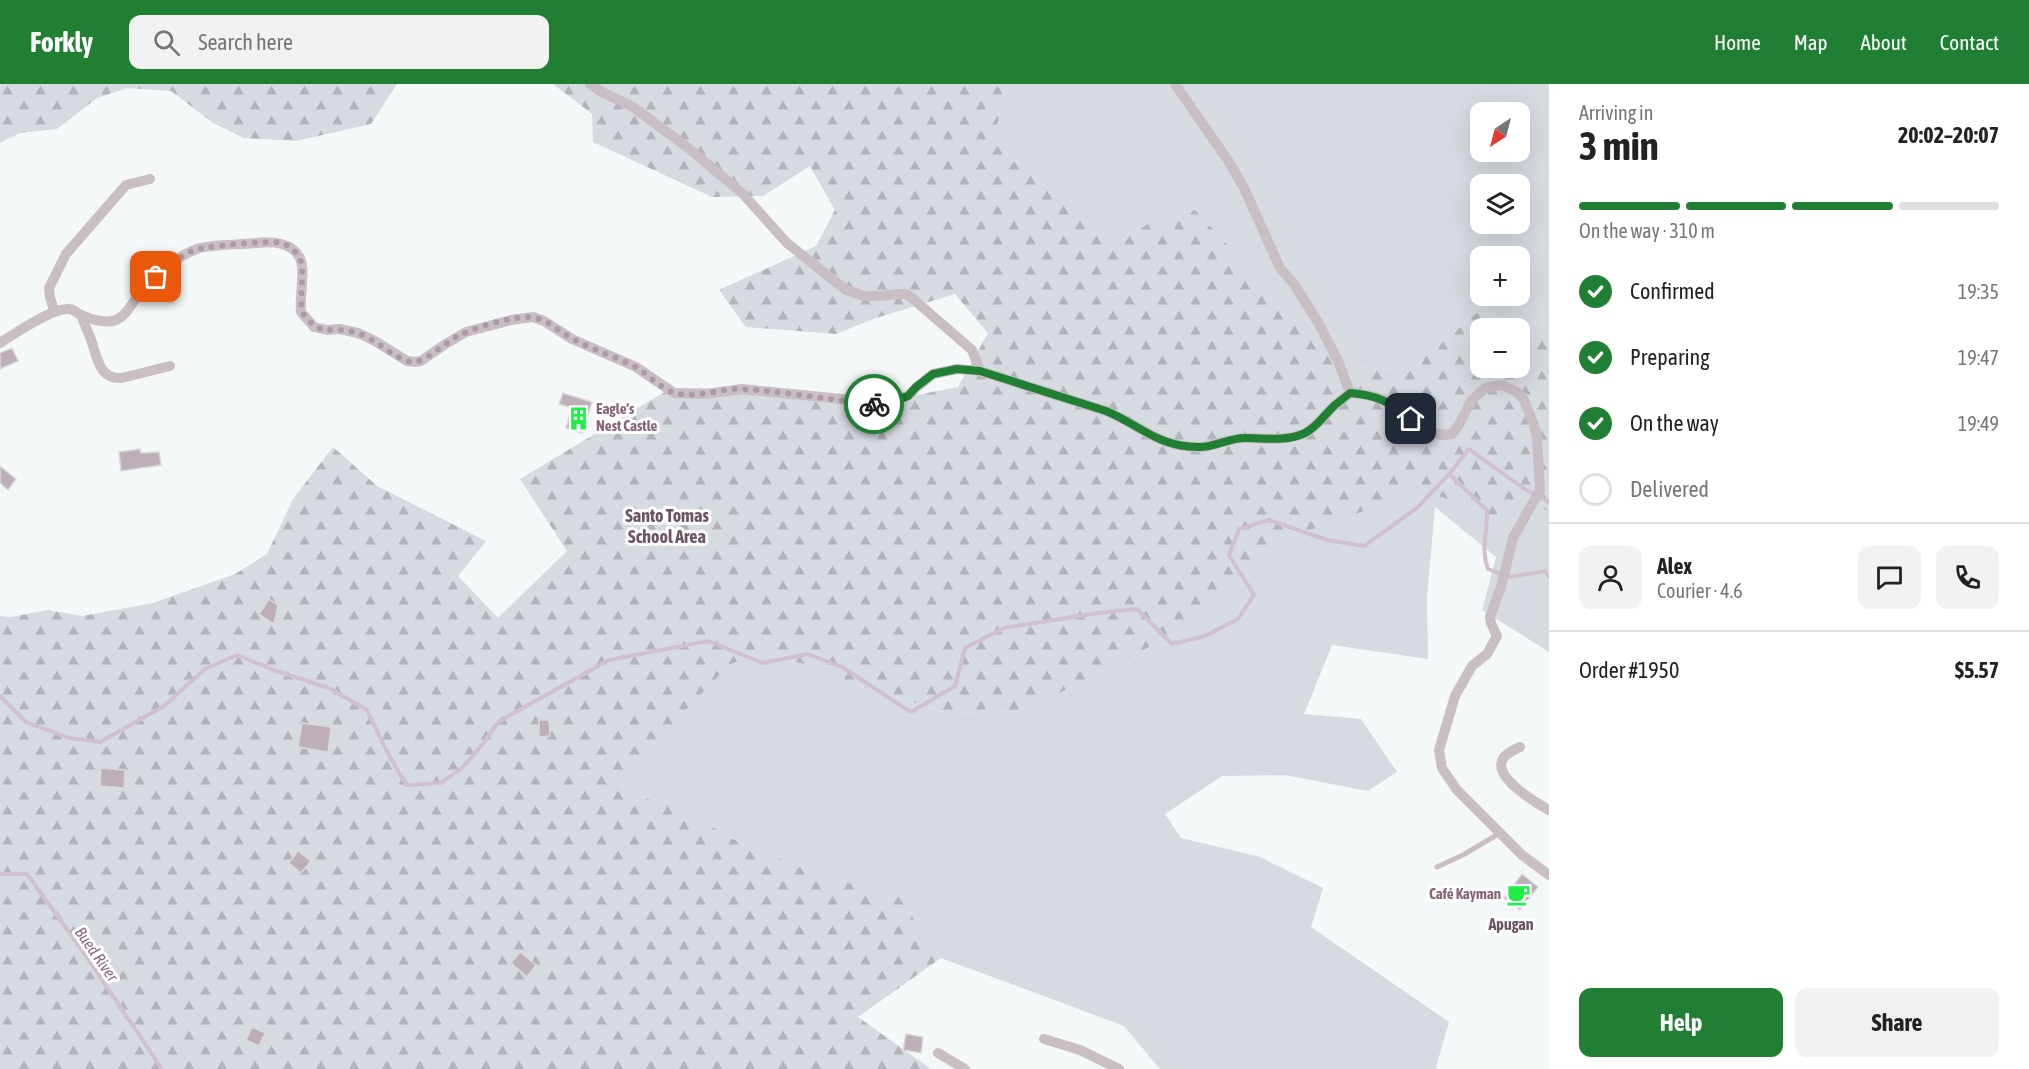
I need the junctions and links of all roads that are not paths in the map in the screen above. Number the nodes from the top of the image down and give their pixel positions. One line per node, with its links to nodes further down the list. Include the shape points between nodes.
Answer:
1 (590, 84): 8 (street, via 633,107 687,147 743,194 787,243 846,290 864,296 906,294 912,298 972,350)
2 (1175, 84): 9 (street, via 1244,188 1280,268 1319,324)
3 (150, 179): 4 (street, via 126,185 66,254 49,288)
4 (54, 311): 5 (street, via 70,309); 6 (street)
5 (81, 315): 7 (street, via 106,375 122,378); 8 (street, via 110,322 118,319 170,264 198,249 266,242 281,243 300,258 302,312 314,327 358,333 407,361 421,361 466,333 523,317 544,321 572,339 636,367 674,393 689,395 742,389 882,403 908,396 933,374 957,369)
6 (0, 343)
7 (170, 366)
8 (980, 371): 9 (street, via 1106,411 1144,433 1181,446 1296,436 1307,432)
9 (1350, 393): 12 (street, via 1370,395 1391,404 1443,436 1452,434 1471,401 1485,388 1502,385 1524,400 1534,424 1540,490 1513,538 1490,617 1497,636 1494,644 1463,679 1439,750 1442,768 1457,790)
10 (1520, 747): 11 (street, via 1503,758 1503,774)
11 (1549, 810)
12 (1500, 833): 13 (lane); 14 (street)
13 (1437, 867)
14 (1549, 875)
15 (1044, 1040): 18 (street, via 1080,1050)
16 (938, 1053): 17 (street)
17 (965, 1069)
18 (1119, 1069)

